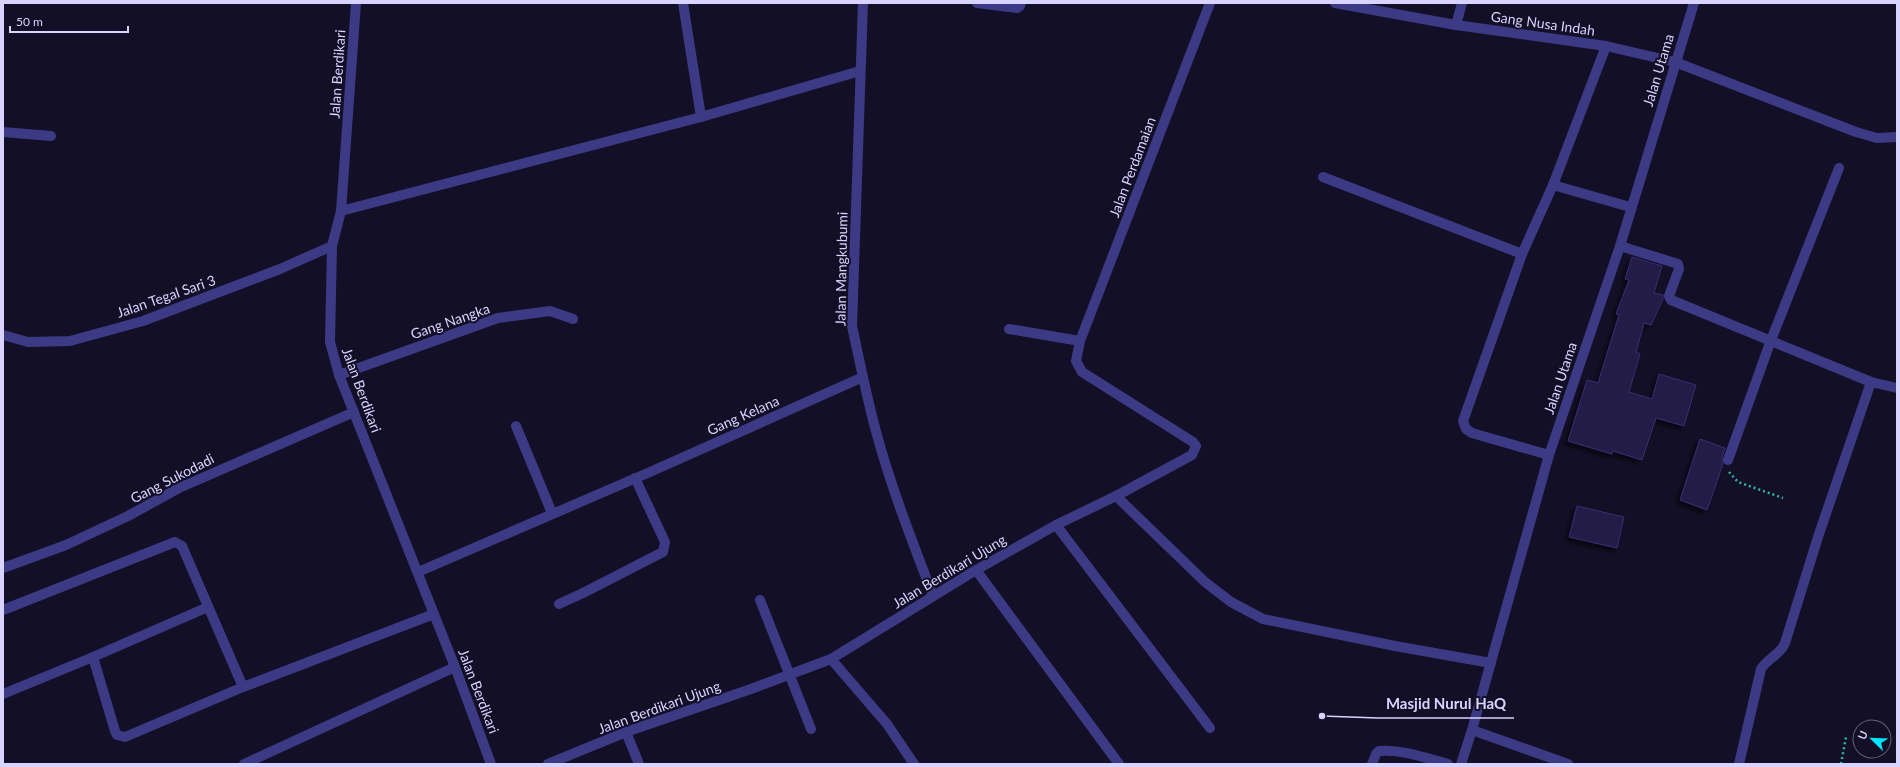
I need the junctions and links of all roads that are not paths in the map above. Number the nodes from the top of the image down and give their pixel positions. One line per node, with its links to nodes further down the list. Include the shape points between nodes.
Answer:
1 (356, 3): 23 (street, Jalan Berdikari)
2 (682, 3): 15 (street)
3 (863, 3): 14 (street, Jalan Mangkubumi)
4 (977, 3): 5 (street, via 1017,8)
5 (1021, 3)
6 (1210, 3): 31 (street, Jalan Perdamaian)
7 (1335, 3): 10 (street, Gang Nusa Indah)
8 (1462, 3): 11 (street)
9 (1694, 3): 13 (street, Jalan Utama)
10 (1371, 6): 11 (street, Gang Nusa Indah)
11 (1456, 25): 12 (street, Gang Nusa Indah)
12 (1606, 46): 13 (street, Gang Nusa Indah); 21 (street)
13 (1675, 62): 18 (street, Gang Nusa Indah, via 1856,132 1878,138); 22 (street, Jalan Utama)
14 (860, 71): 15 (street); 33 (street, Jalan Mangkubumi, via 852,326)
15 (701, 117): 23 (street)
16 (3, 132): 17 (street)
17 (50, 136)
18 (1897, 137)
19 (1839, 168): 30 (street)
20 (1323, 177): 26 (street)
21 (1553, 184): 22 (street); 26 (street)
22 (1630, 207): 25 (street, Jalan Utama)
23 (341, 210): 24 (street, Jalan Berdikari)
24 (332, 246): 29 (street, Jalan Tegal Sari 3, via 280,269 150,318 70,341 28,342); 32 (street, Jalan Berdikari, via 330,342)
25 (1620, 246): 30 (street, via 1678,264 1679,269 1669,296 1671,300); 38 (street, Jalan Utama)
26 (1522, 254): 38 (street, via 1464,421 1466,429 1472,433)
27 (573, 319): 32 (street, Gang Nangka, via 550,311 498,318)
28 (1009, 329): 31 (street)
29 (3, 335)
30 (1771, 340): 34 (street); 39 (street)
31 (1080, 341): 41 (street, Jalan Berdikari Ujung, via 1076,361 1082,372 1196,446 1192,455)
32 (339, 375): 36 (street, Jalan Berdikari)
33 (863, 377): 40 (street, Gang Kelana); 47 (street, Jalan Mangkubumi, via 877,436)
34 (1871, 382): 35 (street); 74 (street, via 1818,536 1785,643 1782,650 1767,660 1761,669)
35 (1897, 388)
36 (354, 412): 44 (street, Gang Sukodadi, via 200,478 66,545); 46 (street, Jalan Berdikari)
37 (516, 426): 42 (street)
38 (1549, 455): 55 (street, Jalan Utama)
39 (1728, 460)
40 (635, 478): 42 (street, Gang Kelana); 49 (street, via 665,542 663,552)
41 (1116, 496): 43 (street, Jalan Berdikari Ujung); 55 (street, via 1205,582 1231,602 1263,619)
42 (552, 513): 46 (street, Gang Kelana)
43 (1056, 525): 45 (street, Jalan Berdikari Ujung); 60 (street)
44 (3, 568)
45 (976, 570): 47 (street, Jalan Berdikari Ujung); 69 (street)
46 (418, 572): 52 (street, Jalan Berdikari)
47 (933, 596): 54 (street, Jalan Berdikari Ujung)
48 (760, 600): 57 (street)
49 (559, 604)
50 (208, 607): 51 (street, via 182,546 174,542); 53 (street); 58 (street)
51 (3, 610)
52 (434, 614): 56 (street, Jalan Berdikari); 58 (street)
53 (93, 657): 58 (street, via 115,731 121,737); 59 (street)
54 (831, 659): 57 (street, Jalan Berdikari Ujung); 68 (street, via 887,724)
55 (1491, 663): 62 (street, Jalan Utama)
56 (455, 667): 64 (street); 65 (street, Jalan Berdikari)
57 (789, 675): 61 (street); 63 (street, Jalan Berdikari Ujung)
58 (243, 687)
59 (3, 694)
60 (1210, 728)
61 (812, 729)
62 (1472, 730): 72 (street, Jalan Utama); 73 (street)
63 (626, 732): 66 (street, Jalan Berdikari Ujung); 67 (street)
64 (244, 764)
65 (491, 764)
66 (548, 764)
67 (639, 764)
68 (914, 764)
69 (1119, 764)
70 (1372, 764): 71 (street, via 1378,751 1419,756)
71 (1448, 764)
72 (1460, 764)
73 (1568, 764)
74 (1739, 764)

